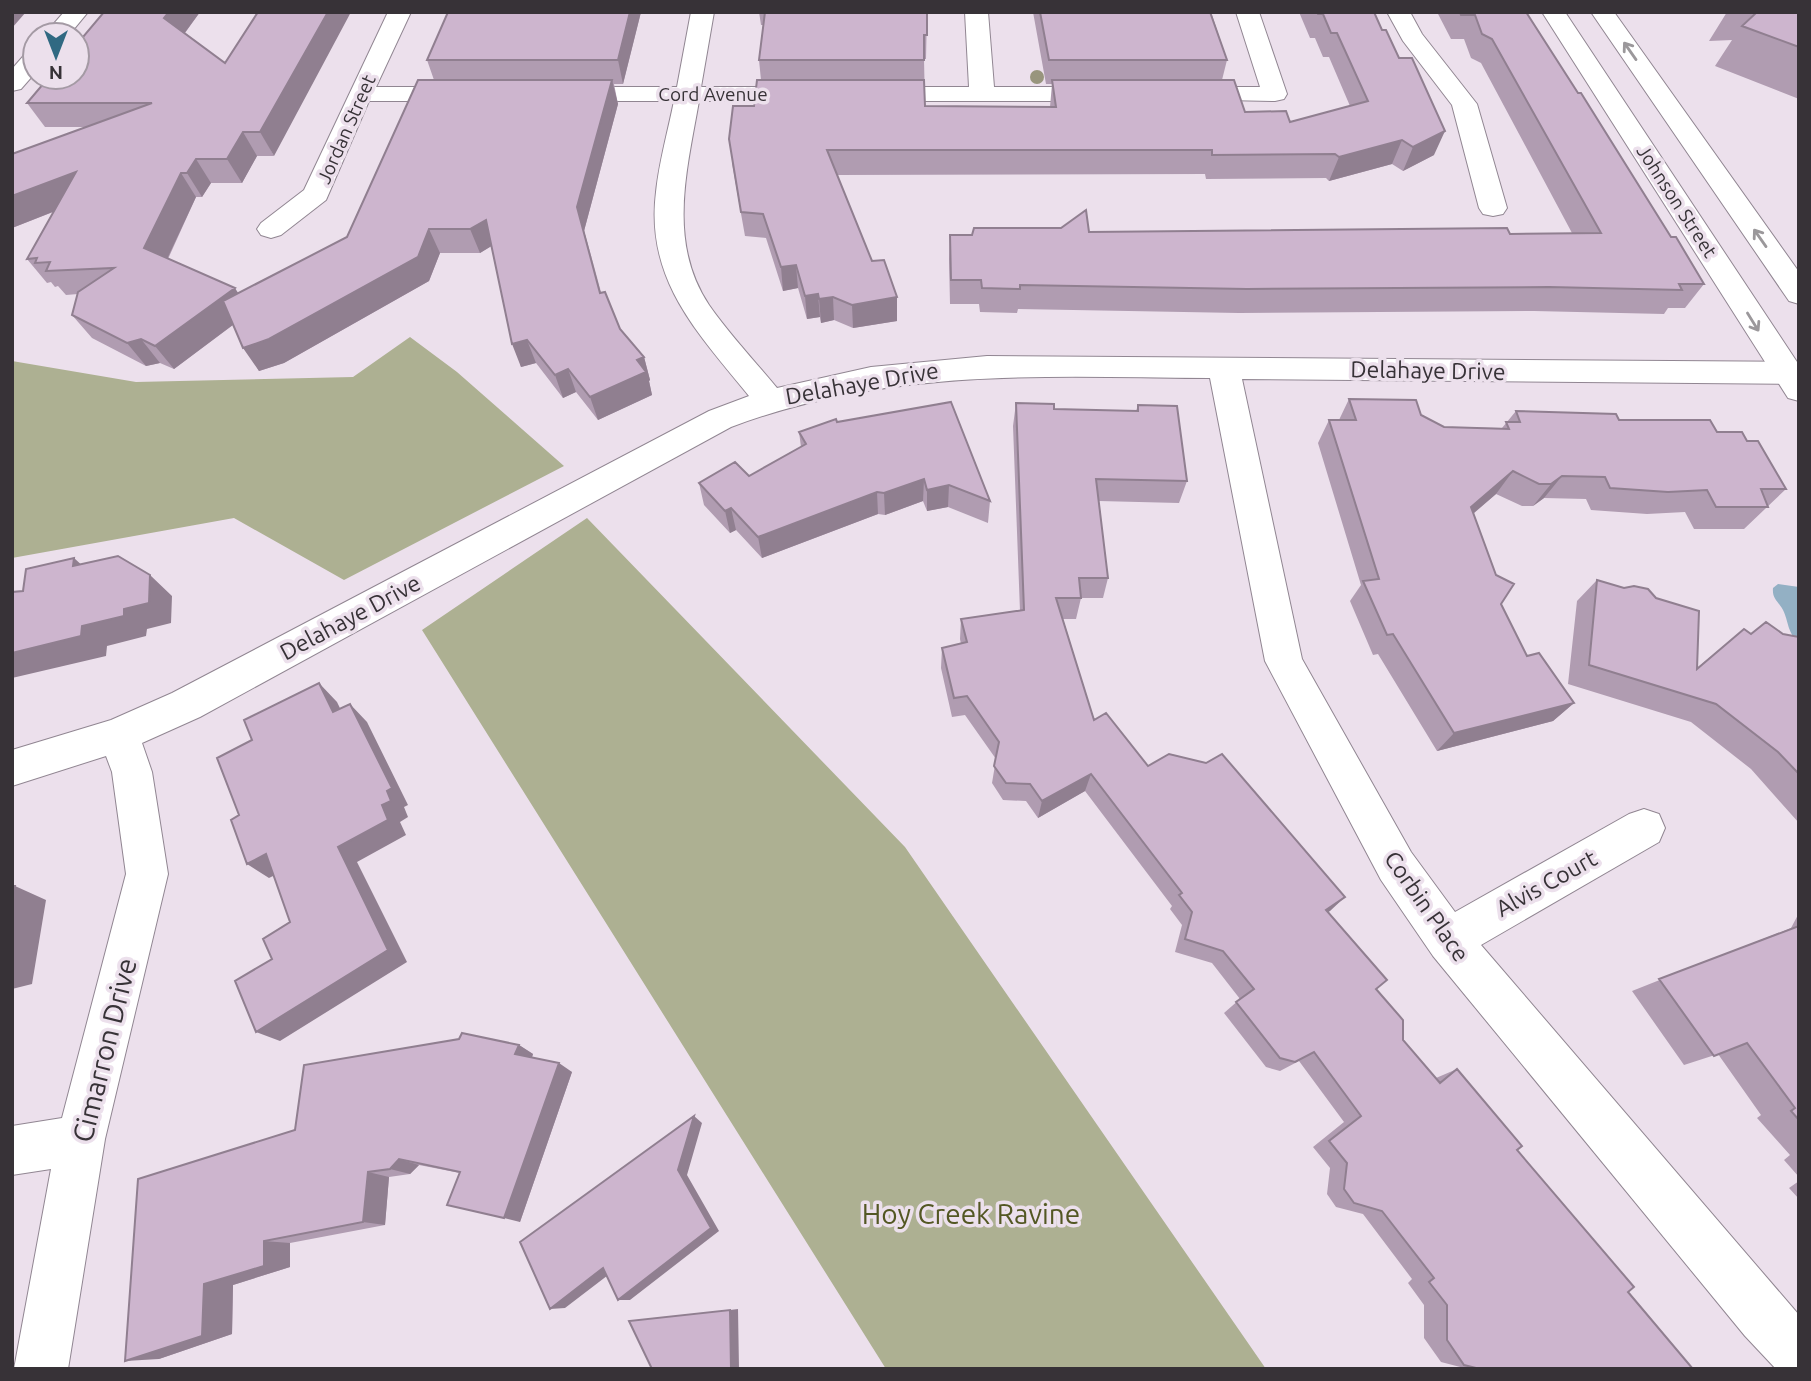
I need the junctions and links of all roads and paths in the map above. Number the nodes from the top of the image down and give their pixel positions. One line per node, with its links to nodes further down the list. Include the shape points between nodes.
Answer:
1 (400, 12): 8 (street, Jordan Street)
2 (703, 12): 11 (street)
3 (976, 12): 12 (street)
4 (1247, 12): 14 (street, via 1275,94)
5 (1398, 12): 15 (street, via 1464,104)
6 (1553, 12): 19 (street, Johnson Street, one-way to 19)
7 (1602, 12): 17 (street, Johnson Street, one-way to 7)
8 (360, 94): 9 (street); 16 (street, Jordan Street, via 316,194)
9 (490, 94)
10 (545, 94): 11 (street, Cord Avenue)
11 (687, 94): 12 (street, Cord Avenue); 20 (street, via 669,192 670,246 688,299)
12 (982, 94): 13 (street, Cord Avenue)
13 (1122, 94)
14 (1164, 94)
15 (1493, 208)
16 (271, 229)
17 (1799, 294)
18 (1224, 368): 19 (street, Delahaye Drive); 20 (street, Delahaye Drive, via 932,368); 24 (street, Corbin Place, via 1284,661 1396,866)
19 (1795, 379)
20 (769, 399): 21 (street, Delahaye Drive, via 720,419 186,705)
21 (119, 735): 22 (street, Delahaye Drive); 25 (street, Cimarron Drive, via 132,772 147,874)
22 (12, 768)
23 (1644, 828): 24 (street, Alvis Court)
24 (1449, 941): 27 (street, Corbin Place)
25 (81, 1139): 26 (street); 28 (street, Cimarron Drive)
26 (12, 1151)
27 (1799, 1354)
28 (41, 1369)

